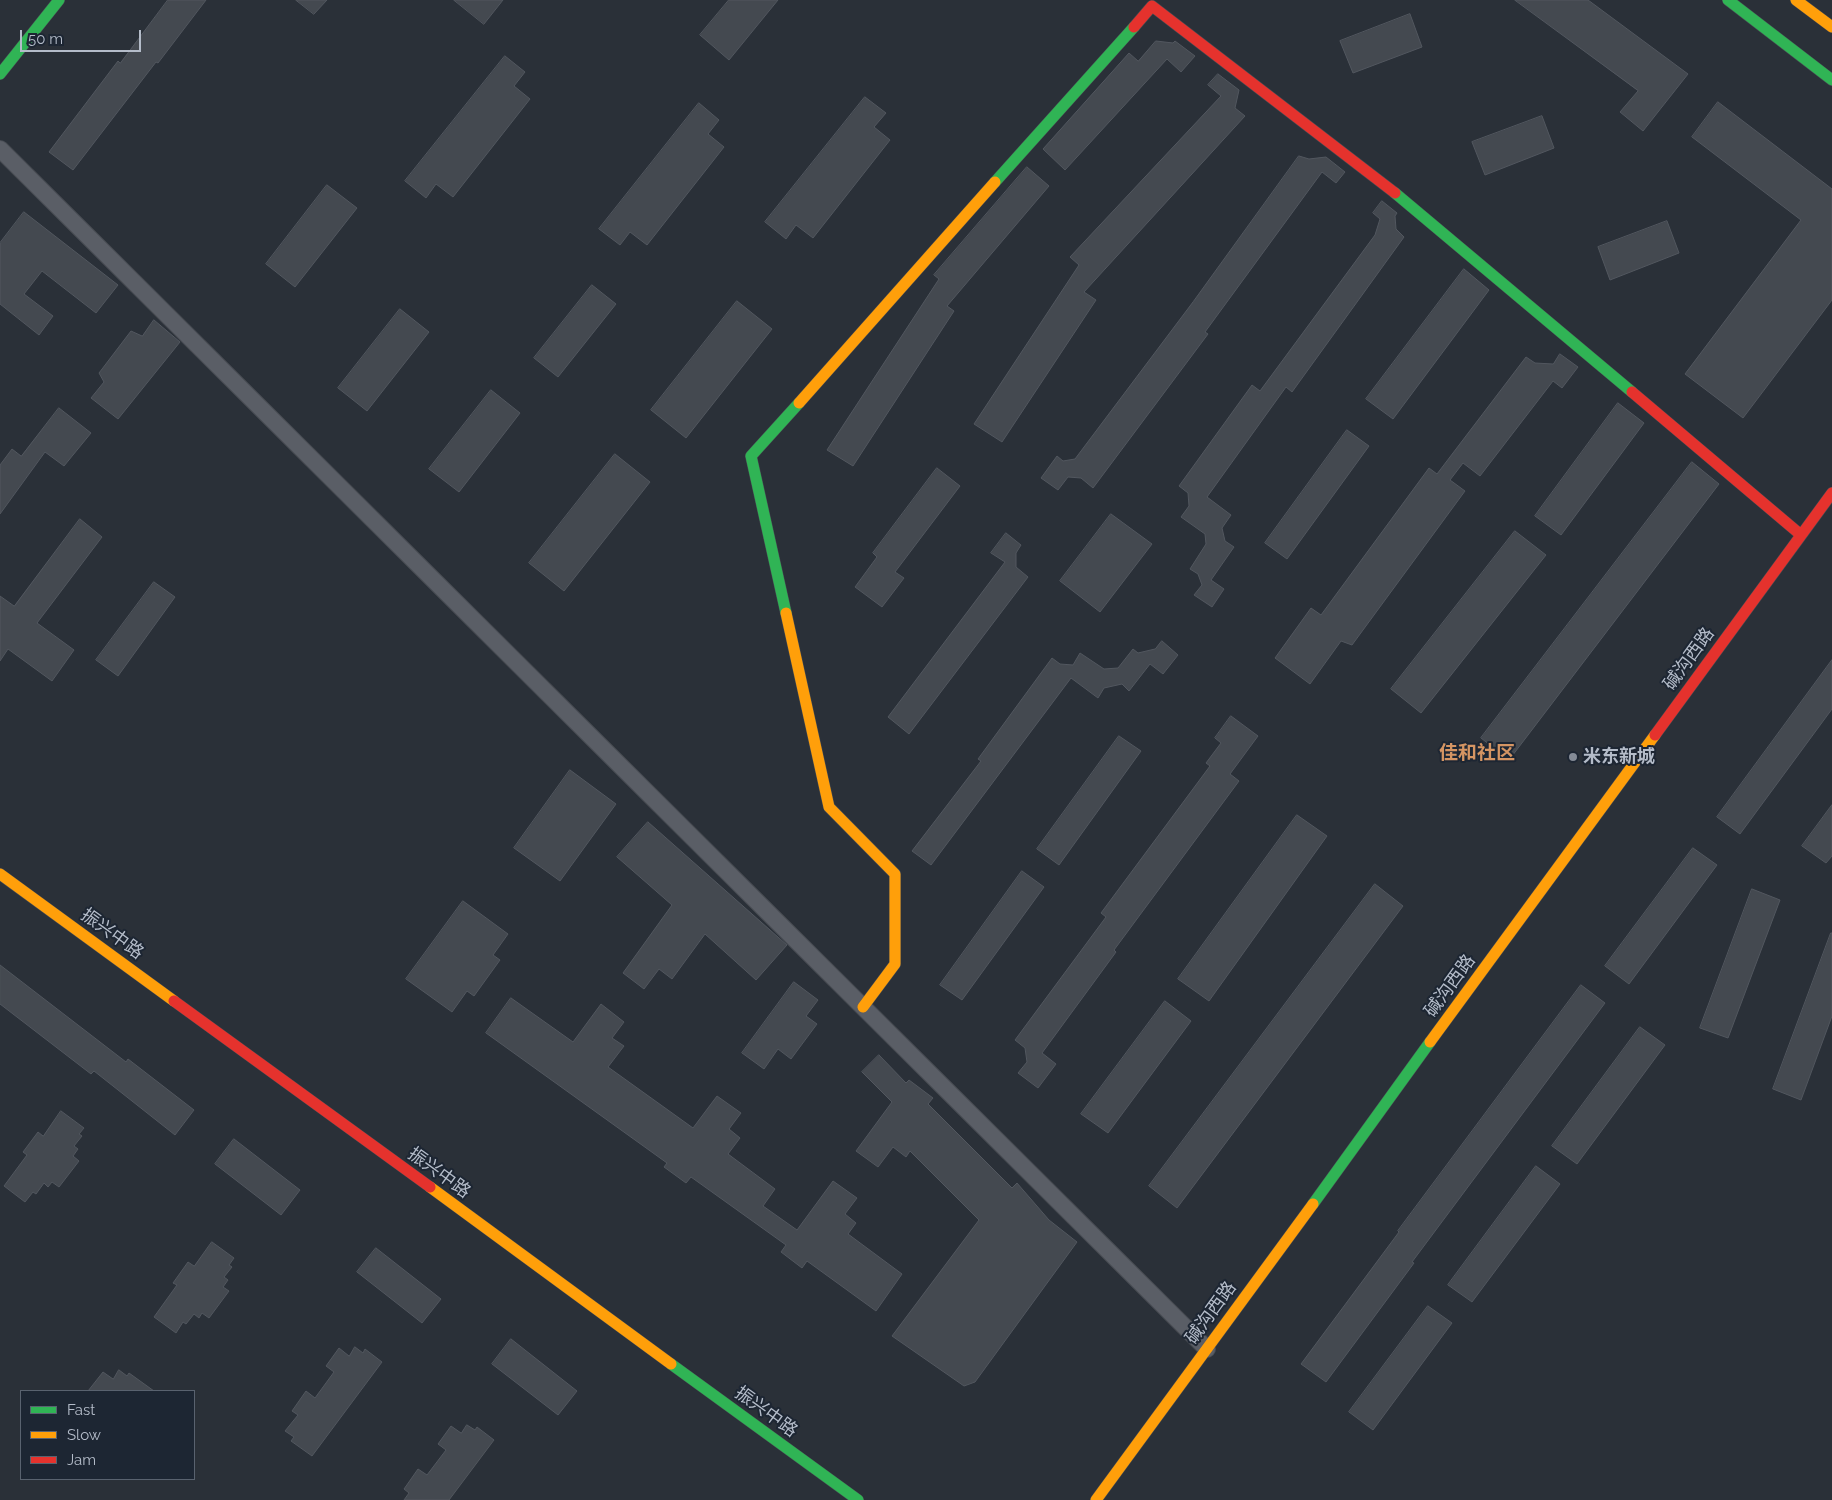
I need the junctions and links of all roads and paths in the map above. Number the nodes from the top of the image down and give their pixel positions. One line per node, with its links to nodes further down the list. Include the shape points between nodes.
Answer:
1 (58, 0): 5 (street)
2 (1728, 0): 6 (street)
3 (1796, 0): 4 (street)
4 (1832, 27)
5 (0, 74)
6 (1832, 80)
7 (0, 149): 11 (street)
8 (1832, 493): 9 (street, 碱沟西路)
9 (1801, 535): 11 (street, via 1400,197 1152,6 751,456 829,806 895,874 895,964); 12 (street, 碱沟西路)
10 (0, 874): 13 (street, 振兴中路)
11 (863, 1007): 12 (street)
12 (1207, 1349): 14 (street, 碱沟西路)
13 (858, 1500)
14 (1096, 1500)

